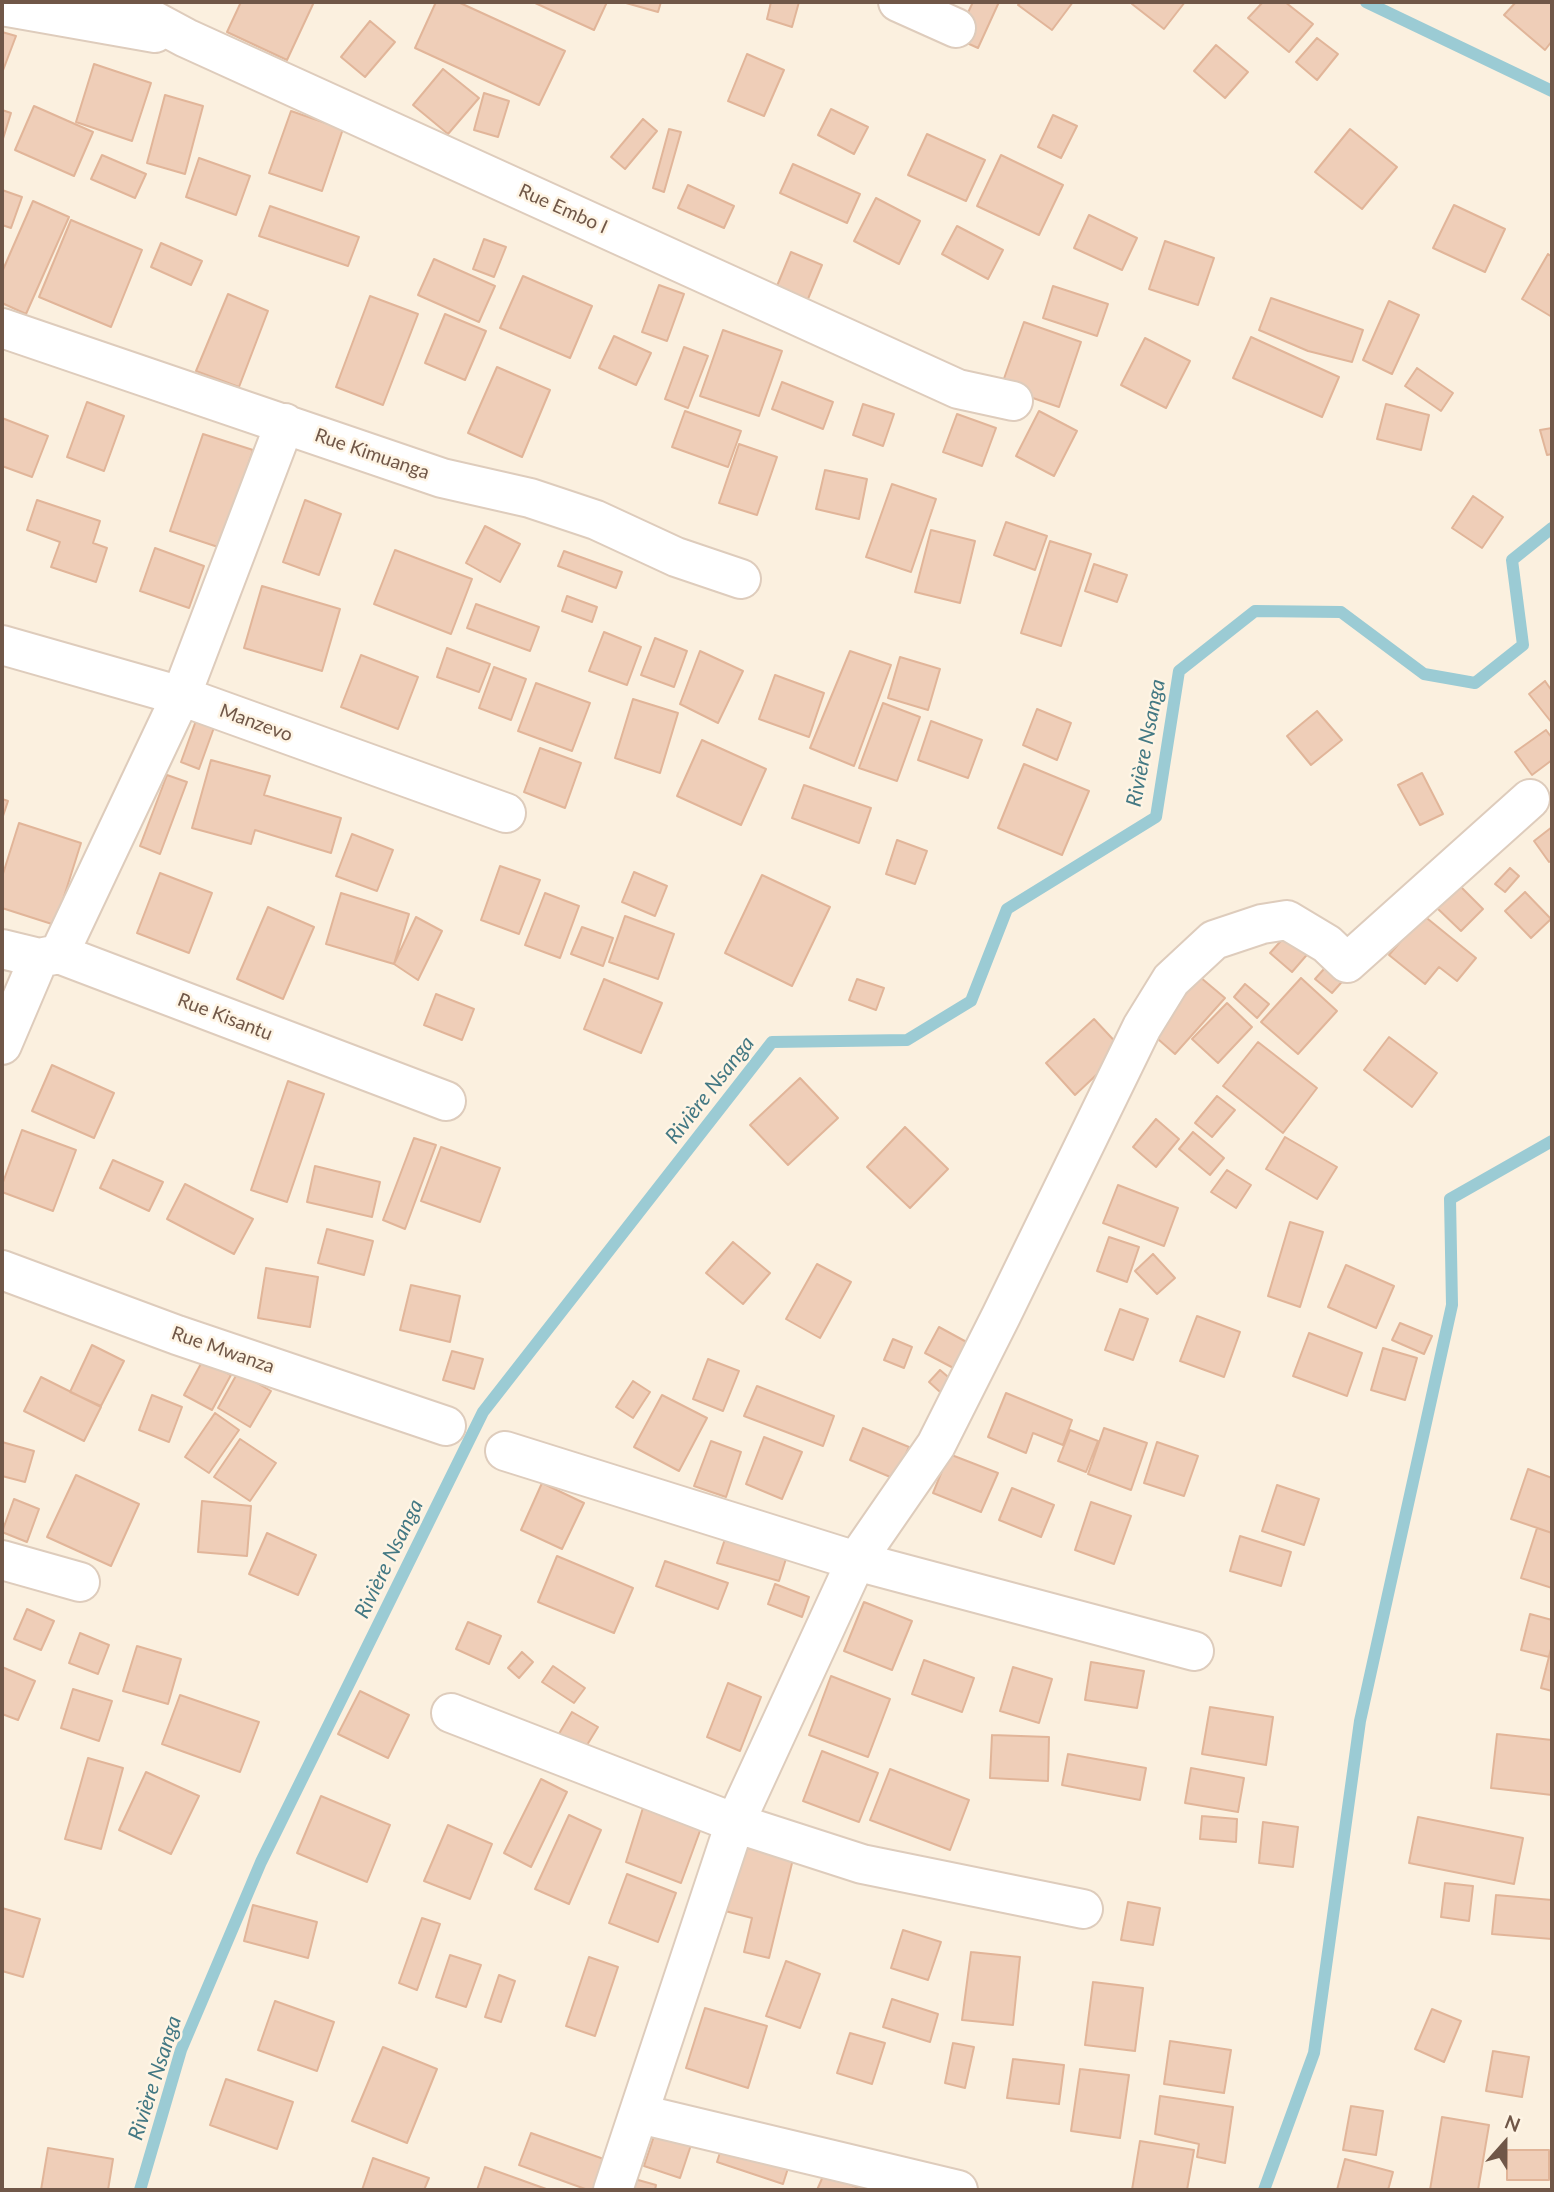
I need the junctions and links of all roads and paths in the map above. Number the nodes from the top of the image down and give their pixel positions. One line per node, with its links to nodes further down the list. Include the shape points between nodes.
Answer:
1 (119, 2): 5 (street, Rue Embo I)
2 (898, 2): 4 (street)
3 (2, 6): 5 (street)
4 (956, 28)
5 (186, 38): 7 (street, Rue Embo I, via 957,389)
6 (2, 328): 8 (street, Rue Kimuanga)
7 (1013, 401)
8 (285, 423): 9 (street, Rue Kimuanga, via 442,478 530,498 596,520 676,557); 11 (street)
9 (741, 579)
10 (2, 645): 11 (street, Manzevo)
11 (181, 696): 13 (street, Manzevo); 15 (street)
12 (1530, 799): 22 (street, via 1347,963 1327,944 1287,920 1214,940 1171,980 1142,1027 936,1445)
13 (506, 813)
14 (2, 949): 15 (street, Rue Kisantu)
15 (49, 956): 16 (street); 17 (street, Rue Kisantu)
16 (2, 1045)
17 (446, 1101)
18 (2, 1270): 19 (street, Rue Mwanza)
19 (446, 1426)
20 (505, 1451): 22 (street)
21 (2, 1560): 23 (street)
22 (856, 1562): 24 (street); 26 (street)
23 (80, 1582)
24 (1194, 1651)
25 (450, 1713): 26 (street)
26 (735, 1823): 27 (street, via 862,1864); 28 (street)
27 (1083, 1909)
28 (640, 2114): 29 (street); 30 (street)
29 (613, 2190)
30 (958, 2190)

